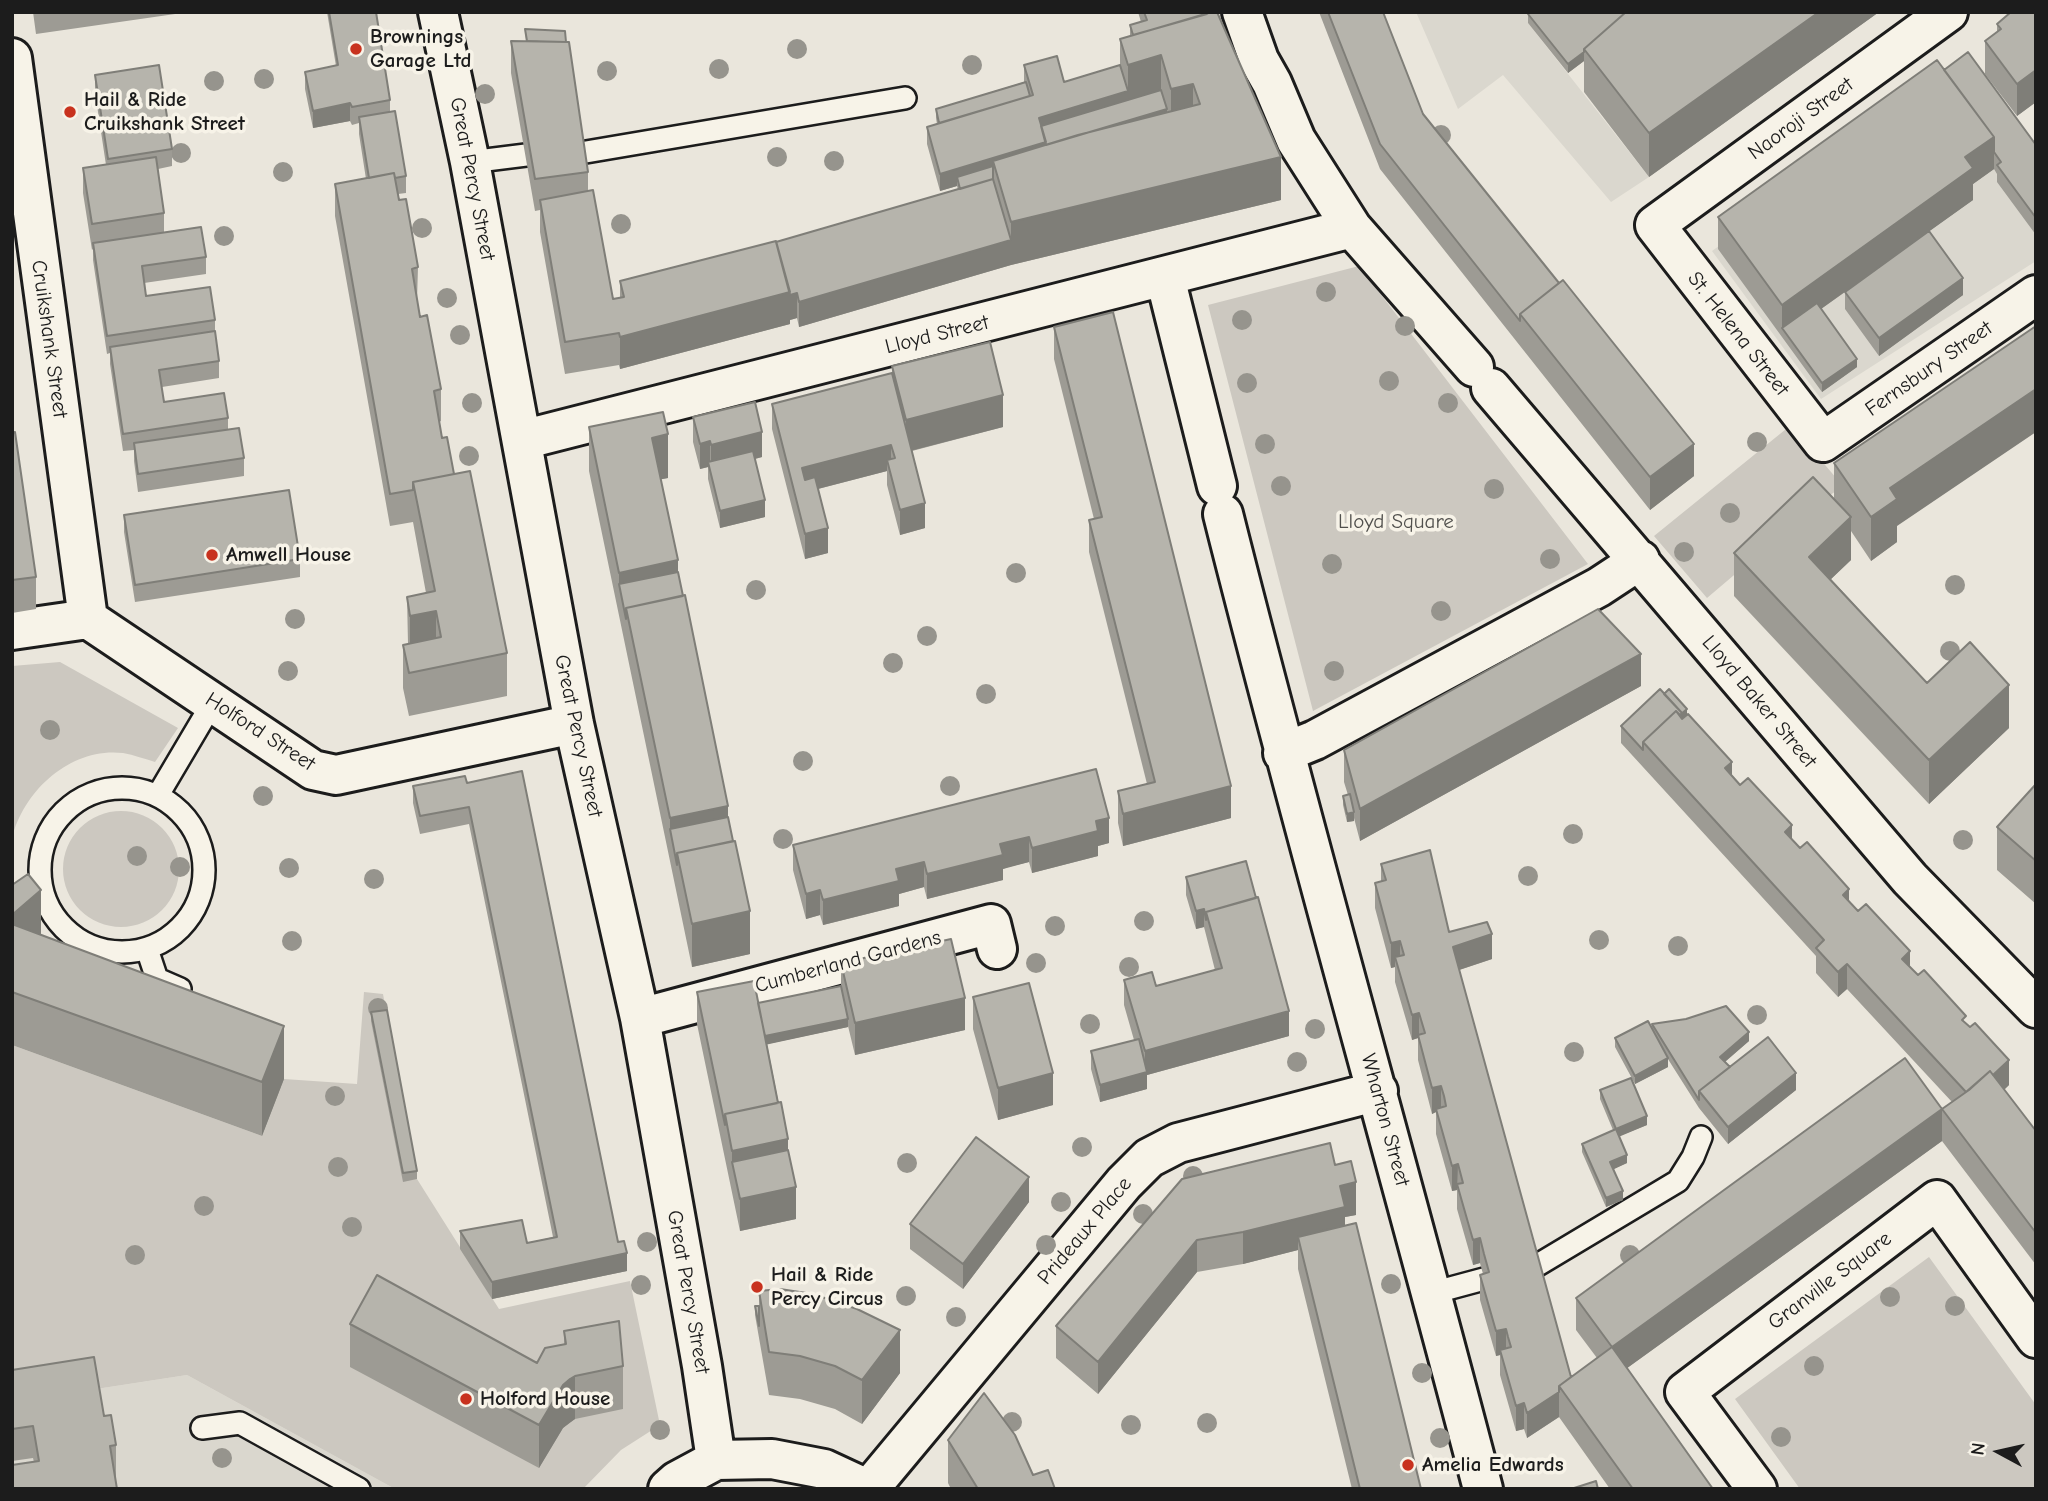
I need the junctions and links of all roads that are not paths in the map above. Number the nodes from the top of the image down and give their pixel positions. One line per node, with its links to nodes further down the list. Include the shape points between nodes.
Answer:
1 (438, 12): 8 (street, Great Percy Street)
2 (1242, 12): 10 (street, Lloyd Baker Street, via 1296,141)
3 (1948, 12): 9 (street, Naoroji Street)
4 (12, 58): 16 (street, Cruikshank Street)
5 (905, 98): 6 (lane)
6 (580, 153)
7 (526, 155): 8 (lane)
8 (470, 162): 13 (street, Great Percy Street)
9 (1654, 225): 14 (street, St. Helena Street)
10 (1352, 228): 11 (street, Lloyd Street); 15 (street, Lloyd Baker Street)
11 (1165, 277): 13 (street, Lloyd Street); 20 (street)
12 (2036, 295): 14 (street, Fernsbury Street)
13 (522, 440): 19 (street, Great Percy Street)
14 (1822, 442)
15 (1640, 560): 20 (street, via 1599,587); 25 (street, Lloyd Baker Street, via 1910,879)
16 (88, 619): 17 (street); 18 (street, Holford Street)
17 (12, 630)
18 (213, 702): 19 (street, Holford Street, via 313,770 336,775); 21 (lane)
19 (574, 724): 26 (street, Great Percy Street)
20 (1283, 753): 27 (street, Wharton Street)
21 (158, 795): 22 (lane, via 177,808 193,828 202,851 204,875 199,899 186,921 168,938); 22 (lane, via 132,787 105,788 80,798 59,815 45,838 39,864 41,890 52,915 70,935 94,948 120,953)
22 (146, 949): 24 (lane, via 157,979)
23 (997, 949): 26 (street, Cumberland Gardens, via 991,924)
24 (196, 995)
25 (2036, 1007)
26 (640, 1018): 34 (street, Great Percy Street)
27 (1378, 1091): 31 (street, Wharton Street); 37 (street, Prideaux Place, via 1178,1143 1149,1158)
28 (1701, 1138): 29 (lane, via 1678,1181)
29 (1536, 1266)
30 (1484, 1279): 31 (lane)
31 (1432, 1293): 38 (street, Wharton Street)
32 (2036, 1338): 39 (street, Granville Square, via 1937,1200 1685,1392)
33 (202, 1428): 35 (lane, via 240,1423)
34 (716, 1460): 36 (street); 37 (street, via 772,1459 824,1469)
35 (359, 1489)
36 (668, 1489)
37 (868, 1489)
38 (1483, 1489)
39 (1758, 1489)

